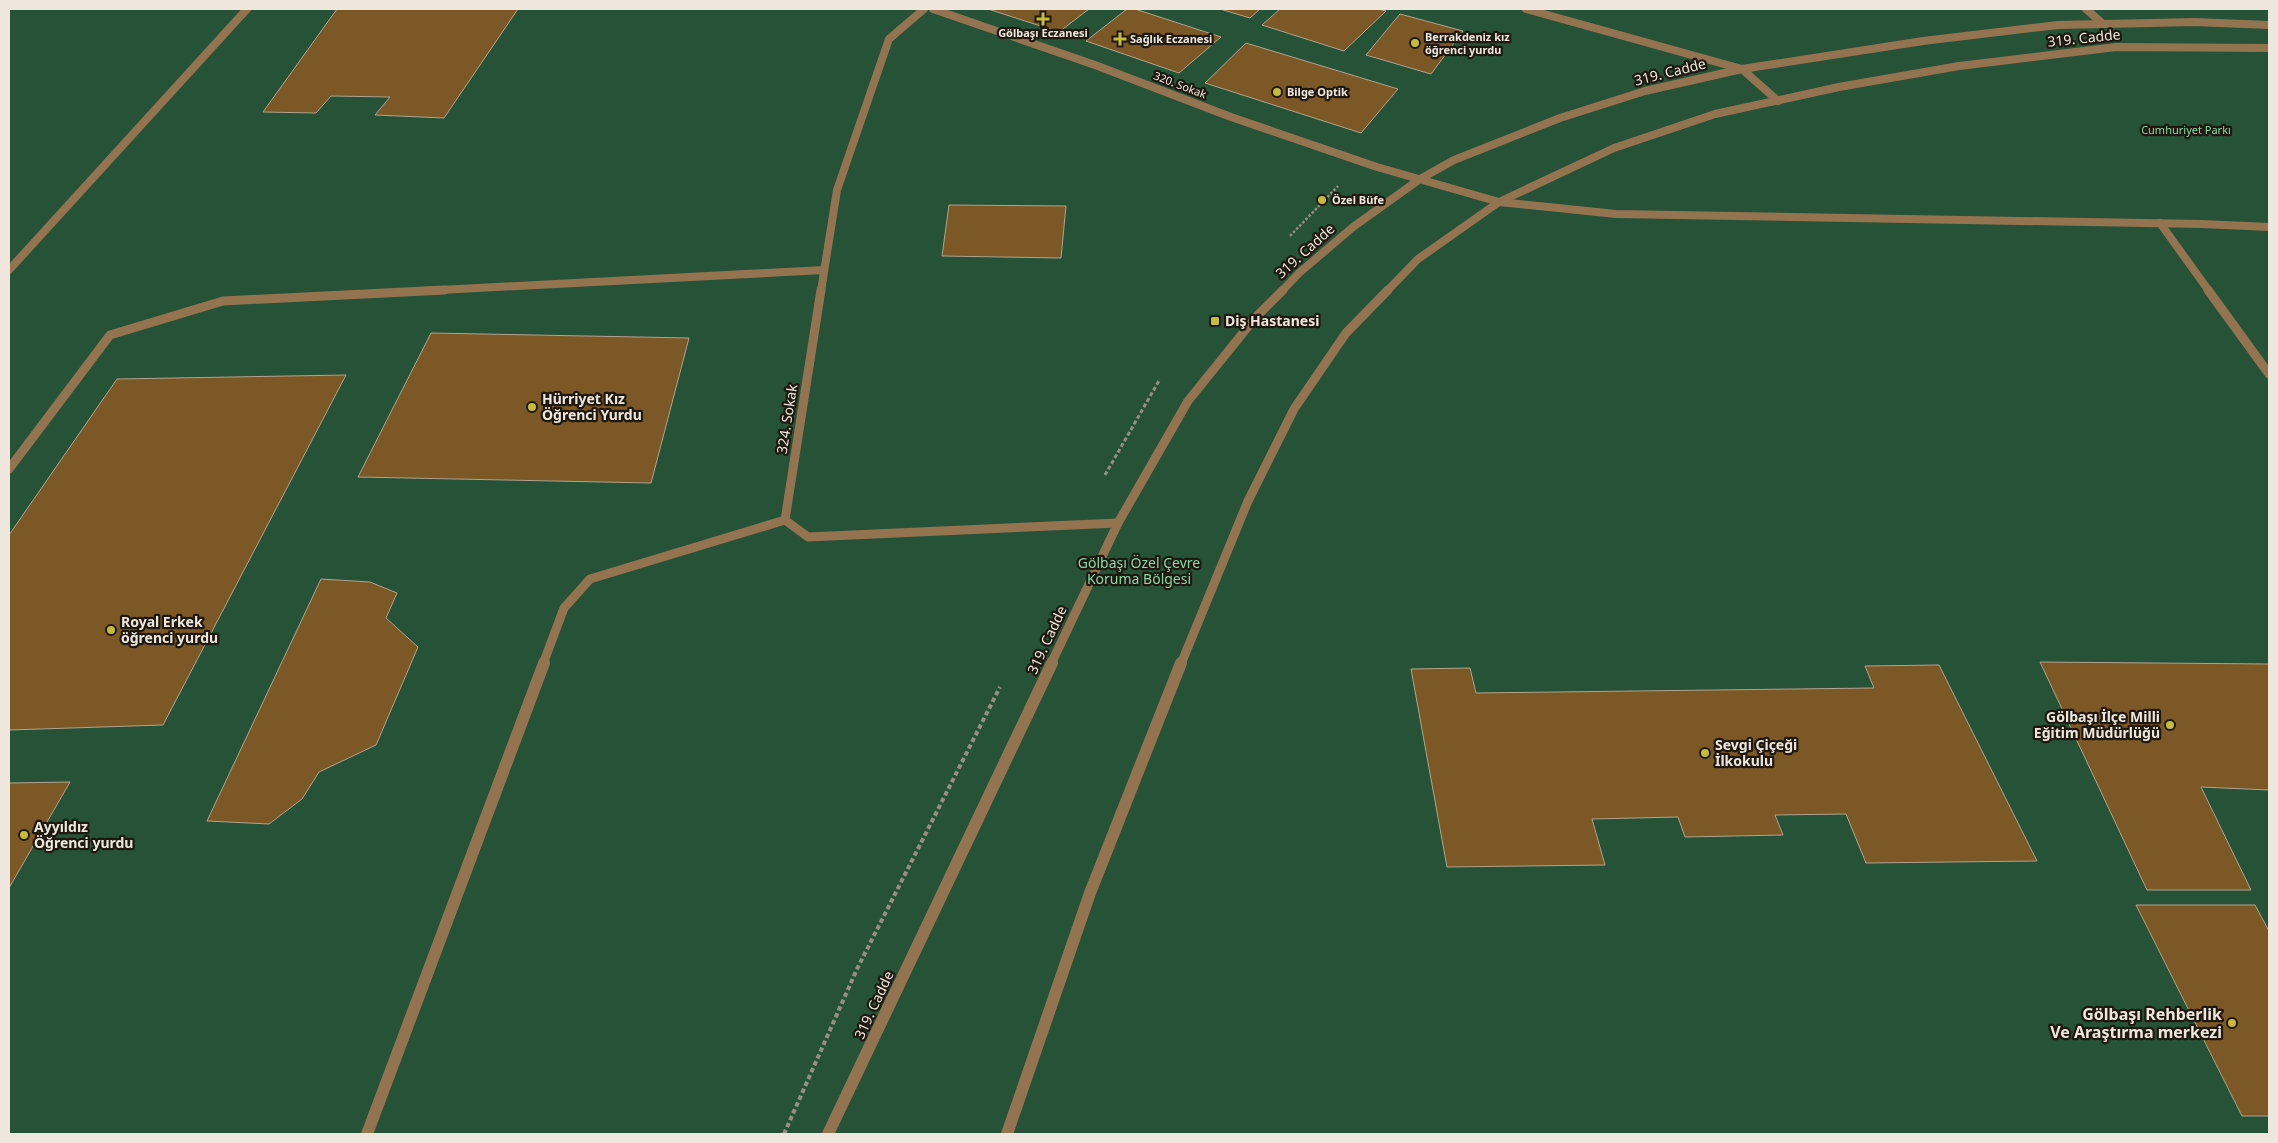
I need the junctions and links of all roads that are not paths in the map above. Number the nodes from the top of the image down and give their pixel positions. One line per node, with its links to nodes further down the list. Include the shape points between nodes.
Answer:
1 (247, 9): 15 (street)
2 (924, 9): 16 (street, 324. Sokak, via 889,38 837,190)
3 (932, 9): 11 (street, 320. Sokak, via 1095,65 1231,117)
4 (1526, 9): 9 (street)
5 (2086, 9): 6 (street)
6 (2102, 23): 7 (street, 319. Cadde); 9 (street, 319. Cadde, via 2005,30)
7 (2269, 25)
8 (2269, 48): 10 (street, 319. Cadde, via 2116,47 1959,66)
9 (1742, 69): 10 (street); 11 (street, 319. Cadde, via 1645,91 1560,118 1454,160)
10 (1778, 101): 12 (street, 319. Cadde, via 1715,114 1614,148)
11 (1420, 179): 12 (street, 320. Sokak); 20 (street, 319. Cadde, via 1353,227 1299,273 1255,318 1188,401)
12 (1499, 202): 13 (street, 320. Sokak, via 1616,214); 23 (street, 319. Cadde, via 1418,259 1346,333 1294,409 1248,501 1090,893)
13 (2160, 223): 14 (street, 320. Sokak); 17 (street)
14 (2269, 227)
15 (9, 270)
16 (824, 270): 18 (street, via 223,301 110,335); 19 (street, 324. Sokak)
17 (2269, 374)
18 (9, 469)
19 (785, 520): 20 (street, via 808,536); 21 (street, via 590,579 564,608)
20 (1118, 523): 22 (street, 319. Cadde)
21 (366, 1134)
22 (828, 1134)
23 (1007, 1134)

